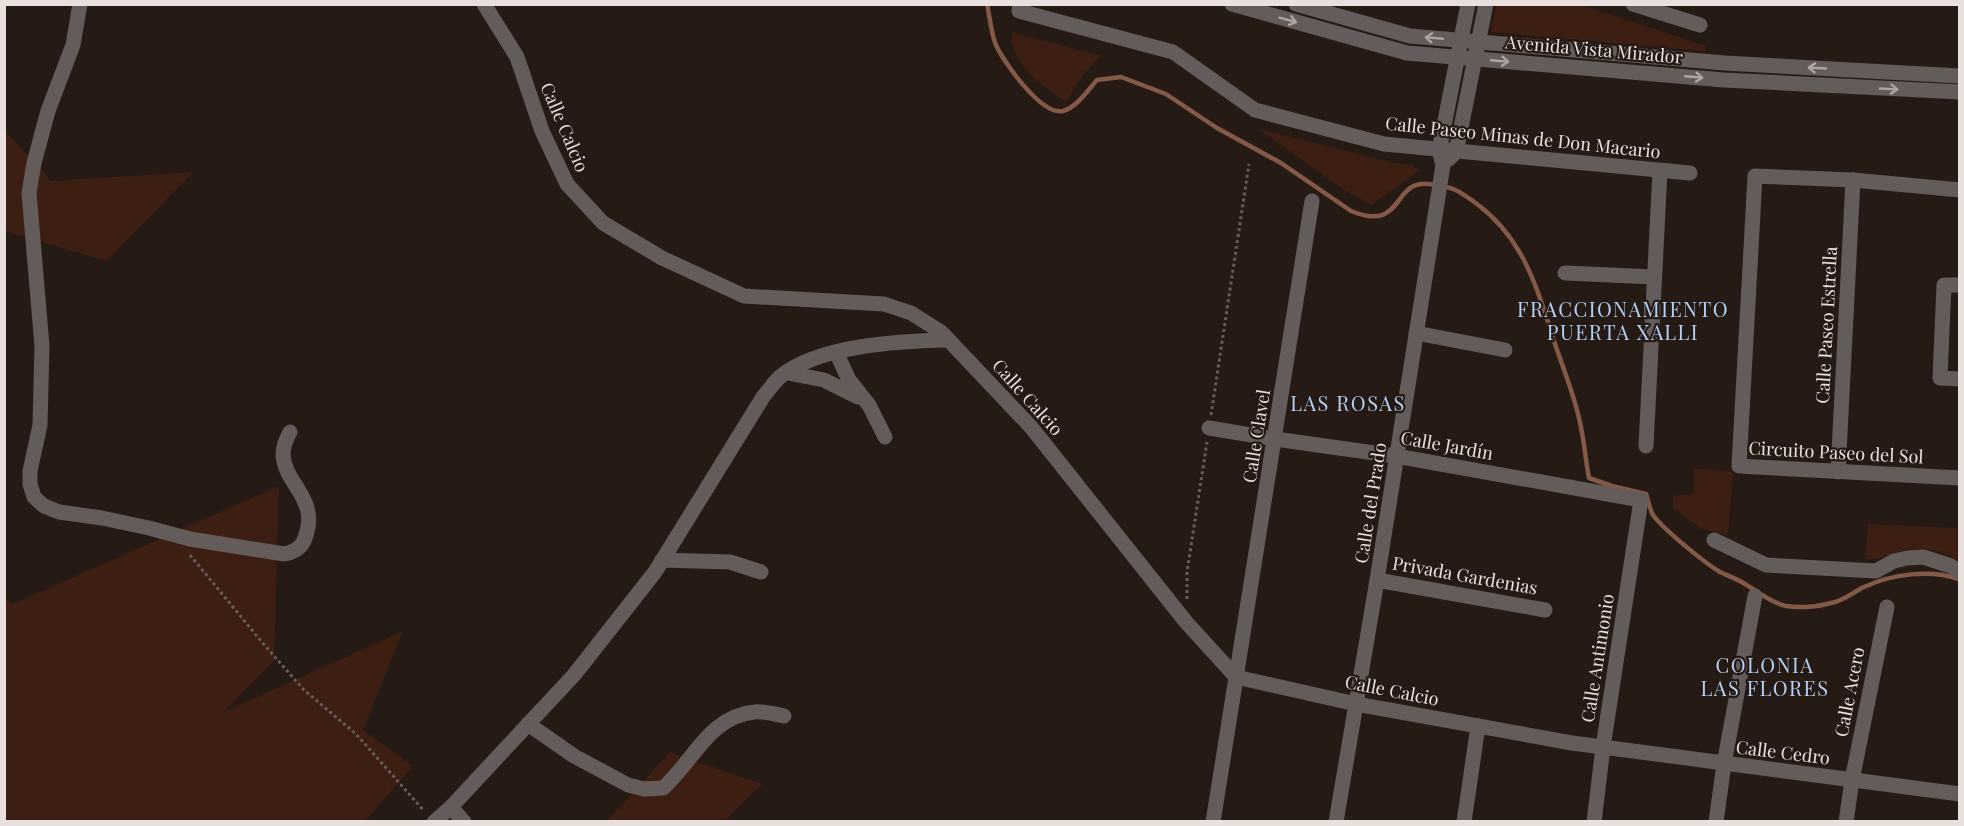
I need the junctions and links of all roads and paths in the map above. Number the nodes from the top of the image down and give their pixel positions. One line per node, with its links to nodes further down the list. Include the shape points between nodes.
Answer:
1 (80, 4): 47 (street, via 73,45 48,111 34,163 30,193 42,346 40,425 30,484 34,497 59,512)
2 (484, 4): 32 (street, Calle Calcio, via 517,57 542,131 567,184 603,223 662,258 744,296 884,304 911,313)
3 (1296, 4): 10 (street, Avenida Vista Mirador, one-way to 3, via 1410,36)
4 (1468, 4): 10 (street, Calle del Prado)
5 (1486, 4): 11 (street)
6 (1633, 4): 9 (street)
7 (1233, 5): 12 (street, Avenida Vista Mirador, one-way to 12, via 1407,53)
8 (1020, 8): 21 (street, Calle Paseo Minas de Don Macario, via 1173,51 1255,110)
9 (1700, 25)
10 (1461, 40): 11 (street, Avenida Vista Mirador); 12 (street, Calle del Prado)
11 (1479, 41): 13 (street); 14 (street, Avenida Vista Mirador)
12 (1458, 57): 13 (street, Avenida Vista Mirador); 21 (street, Calle del Prado)
13 (1475, 58): 17 (street, Avenida Vista Mirador, one-way to 17); 20 (street)
14 (1725, 63): 15 (street, Avenida Vista Mirador, one-way to 14); 17 (street)
15 (1913, 73): 16 (street, Avenida Vista Mirador); 18 (street)
16 (1959, 76)
17 (1724, 80): 18 (street, Avenida Vista Mirador, one-way to 18)
18 (1912, 90): 19 (street, Avenida Vista Mirador)
19 (1959, 92)
20 (1456, 152): 21 (street, Calle Paseo Minas de Don Macario); 23 (street, Calle Paseo Minas de Don Macario)
21 (1441, 162): 31 (street, Calle del Prado)
22 (1249, 164): 38 (path)
23 (1660, 171): 24 (street, Calle Paseo Minas de Don Macario); 29 (street)
24 (1690, 173)
25 (1853, 180): 26 (street, Circuito Paseo del Sol); 44 (street, Calle Paseo Estrella); 44 (street, Circuito Paseo del Sol, via 1755,176 1739,454 1739,466)
26 (1959, 190)
27 (1312, 201): 41 (street, Calle Clavel)
28 (1565, 273): 29 (street)
29 (1654, 277): 42 (street)
30 (1959, 285): 36 (street, via 1944,285 1940,378)
31 (1416, 333): 33 (street); 43 (street, Calle del Prado)
32 (948, 340): 34 (street, via 882,344); 56 (street, Calle Calcio, via 1030,427)
33 (1505, 350)
34 (836, 352): 35 (street); 37 (street, via 849,380)
35 (788, 373): 37 (street, via 830,382); 49 (street, via 762,397)
36 (1959, 379)
37 (869, 405): 40 (street)
38 (1209, 428): 41 (street, Calle Jardín); 56 (path, via 1188,572)
39 (290, 432): 47 (street, via 283,456 309,517 303,543 294,552 264,552)
40 (885, 437)
41 (1275, 439): 43 (street, Calle Jardín); 57 (street, Calle Clavel)
42 (1646, 446)
43 (1396, 456): 46 (street, Calle Jardín); 52 (street, Calle del Prado)
44 (1838, 472): 45 (street, Circuito Paseo del Sol)
45 (1959, 478)
46 (1641, 501): 62 (street, Calle Antimonio)
47 (171, 534): 67 (path, via 304,690 356,734)
48 (1714, 540): 51 (street, via 1766,565 1876,571 1894,561 1923,557)
49 (662, 560): 50 (street, via 730,562); 60 (street, via 574,675)
50 (761, 572)
51 (1959, 572)
52 (1377, 580): 55 (street, Privada Gardenias); 58 (street, Calle del Prado)
53 (1755, 596): 63 (street)
54 (1887, 607): 64 (street, Calle Acero)
55 (1545, 610)
56 (1186, 622): 57 (street, Calle Calcio)
57 (1236, 677): 58 (street, Calle Calcio); 69 (street, Calle Clavel)
58 (1356, 704): 61 (street, Calle Calcio); 70 (street, Calle del Prado)
59 (784, 716): 60 (street, via 756,711 730,719 709,734 685,767 663,788 644,789 628,785 574,756)
60 (528, 724): 66 (street)
61 (1478, 726): 62 (street, Calle Calcio); 71 (street)
62 (1603, 747): 63 (street, Calle Cedro); 72 (street, Calle Antimonio)
63 (1724, 764): 64 (street, Calle Cedro); 73 (street)
64 (1852, 780): 65 (street, Calle Cedro); 74 (street, Calle Acero)
65 (1959, 794)
66 (451, 807): 67 (street); 68 (street)
67 (430, 818)
68 (464, 822)
69 (1213, 822)
70 (1336, 822)
71 (1464, 822)
72 (1594, 822)
73 (1716, 822)
74 (1846, 822)

